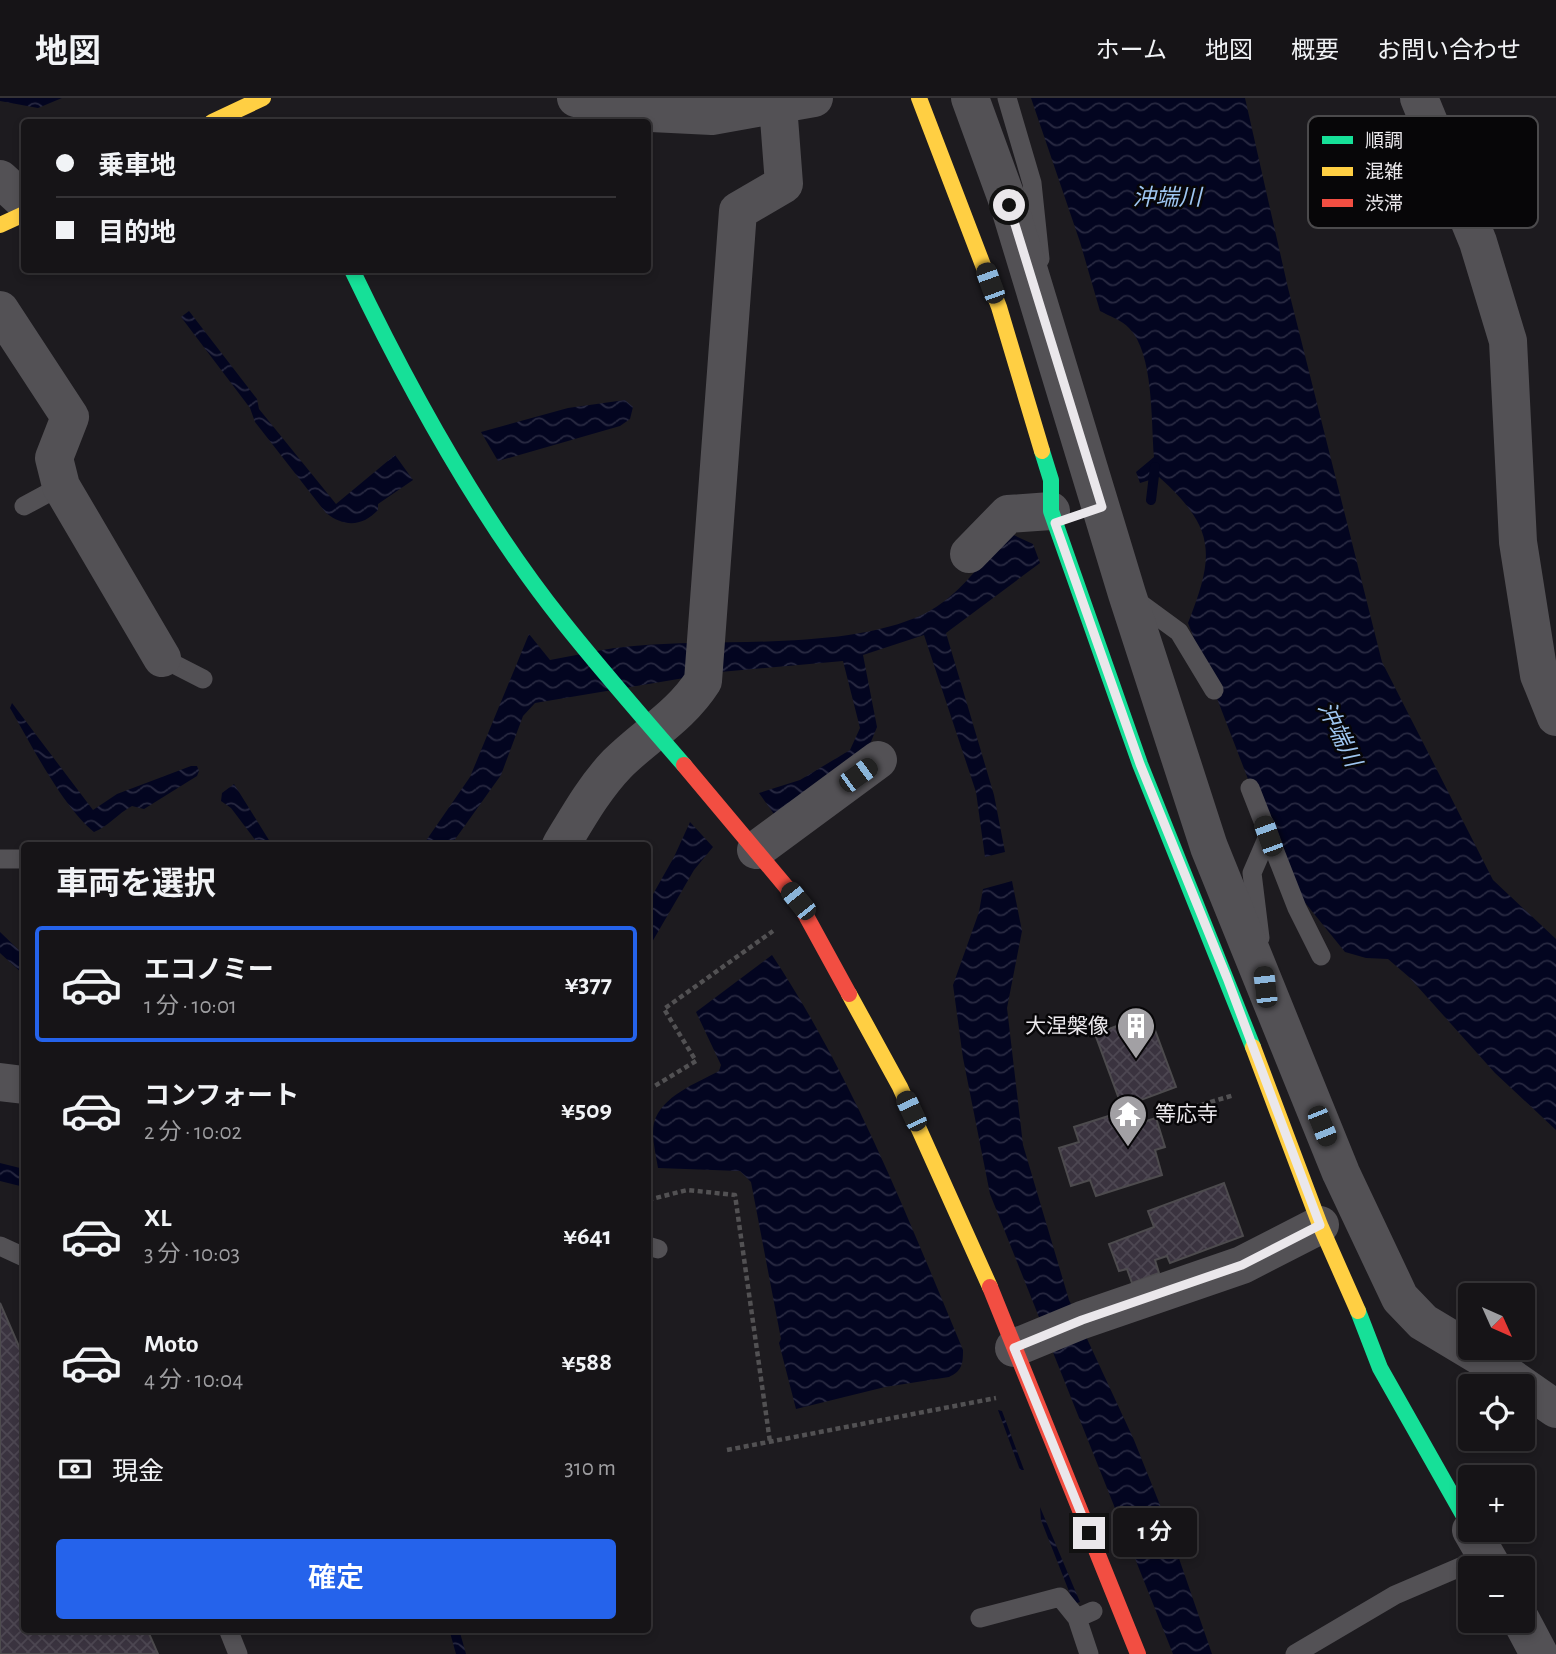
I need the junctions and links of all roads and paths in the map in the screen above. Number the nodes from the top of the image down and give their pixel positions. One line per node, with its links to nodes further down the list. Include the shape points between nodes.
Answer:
1 (263, 98): 9 (street)
2 (576, 98): 6 (street, via 631,112 712,116)
3 (970, 98): 12 (street)
4 (1007, 98): 16 (lane, via 1032,183 1041,258)
5 (1419, 98): 8 (street)
6 (796, 101): 29 (street, via 784,184 738,211 703,681 688,704)
7 (923, 106): 12 (street); 22 (street, via 999,307 1051,480)
8 (1426, 116)
9 (218, 119)
10 (0, 179): 11 (street)
11 (21, 198)
12 (1009, 205): 16 (street)
13 (21, 215): 14 (street)
14 (0, 225)
15 (1472, 228): 28 (street, via 1508,341 1518,542 1539,675)
16 (1029, 270): 21 (street)
17 (353, 273): 29 (street, via 397,364 503,539 562,621)
18 (0, 310): 19 (street, via 70,417 54,458)
19 (61, 486): 20 (lane); 25 (street)
20 (24, 506)
21 (1102, 507): 22 (street); 24 (street)
22 (1053, 517): 23 (street, via 1008,514); 45 (street, via 1140,764)
23 (969, 554)
24 (1127, 594): 27 (lane, via 1179,632); 39 (street, via 1209,847)
25 (162, 658): 26 (lane)
26 (203, 679)
27 (1214, 690)
28 (1556, 717)
29 (655, 730): 33 (street, via 601,783); 34 (street)
30 (878, 760): 34 (street)
31 (1250, 788): 32 (lane)
32 (1268, 836): 38 (lane); 39 (lane, via 1252,873)
33 (563, 842)
34 (756, 850): 37 (street)
35 (0, 859): 36 (lane)
36 (21, 859)
37 (804, 912): 42 (path, via 664,1009 696,1061); 49 (street, via 900,1087 968,1232)
38 (1321, 956)
39 (1265, 987): 43 (street)
40 (0, 1082): 41 (street)
41 (21, 1085)
42 (651, 1088)
43 (1341, 1173): 48 (street, via 1335,1201); 51 (street, via 1400,1298 1423,1322)
44 (651, 1199): 52 (path, via 687,1190 735,1195)
45 (1320, 1225): 48 (street); 49 (street, via 1242,1265)
46 (0, 1246): 47 (lane)
47 (21, 1256)
48 (1345, 1277): 54 (street, via 1380,1368)
49 (1027, 1343): 50 (street)
50 (1030, 1388): 52 (path); 60 (street)
51 (1556, 1409)
52 (770, 1442): 53 (path)
53 (727, 1450)
54 (1480, 1545): 61 (lane)
55 (980, 1618): 59 (lane, via 1060,1597 1085,1615)
56 (230, 1633): 58 (lane)
57 (1528, 1633): 62 (street)
58 (238, 1654)
59 (1089, 1654)
60 (1138, 1654)
61 (1295, 1654)
62 (1539, 1654)

